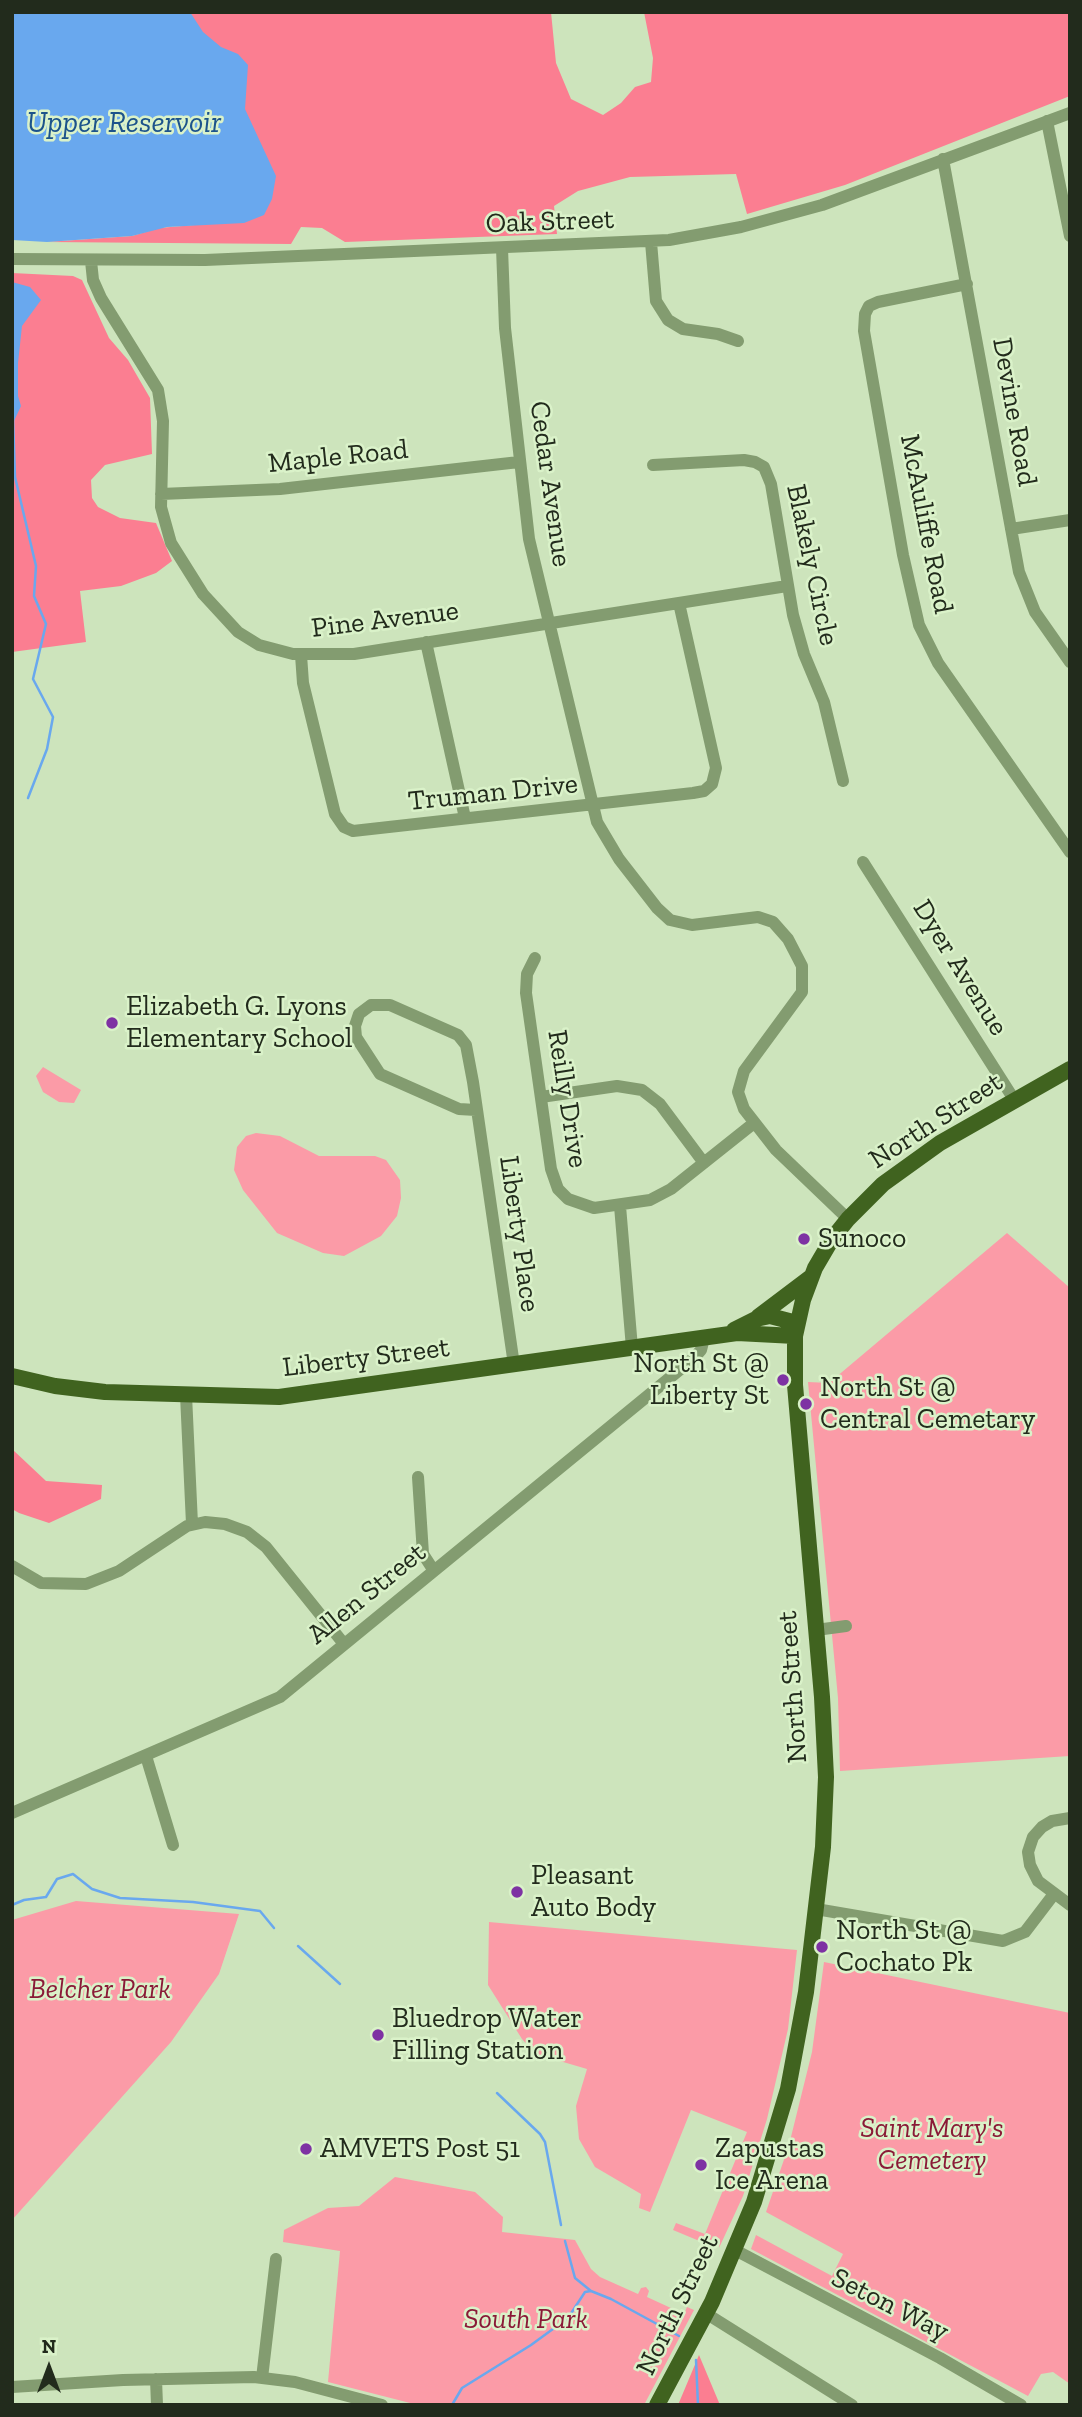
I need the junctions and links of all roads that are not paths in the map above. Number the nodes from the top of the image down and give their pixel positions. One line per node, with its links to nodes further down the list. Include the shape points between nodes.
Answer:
1 (1070, 113): 2 (street, Oak Street)
2 (1047, 121): 3 (street, Oak Street); 4 (street)
3 (943, 159): 5 (street, Oak Street, via 804,211 729,230); 9 (street, Devine Road)
4 (1070, 236)
5 (651, 242): 6 (street, Oak Street); 10 (street, via 656,300 668,320 683,329)
6 (502, 248): 8 (street, Oak Street); 11 (street, Cedar Avenue)
7 (12, 259): 8 (street, Oak Street)
8 (91, 261): 13 (street, Pine Avenue, via 101,298 158,390 163,421)
9 (967, 284): 15 (street, Devine Road); 25 (street, McAuliffe Road, via 878,302 865,314 864,331 903,555 919,625 938,663)
10 (738, 341)
11 (519, 462): 13 (street, Maple Road, via 280,489); 18 (street, Cedar Avenue, via 529,539)
12 (653, 465): 16 (street, Blakely Circle, via 744,460 761,464 771,484)
13 (161, 494): 20 (street, Pine Avenue, via 163,520 175,552 223,618 259,645)
14 (1070, 520): 15 (street)
15 (1011, 529): 21 (street, Devine Road, via 1027,597)
16 (787, 586): 17 (street, Pine Avenue); 22 (street, Blakely Circle, via 801,647 824,702)
17 (679, 603): 18 (street, Pine Avenue); 23 (street, via 716,762 715,779 699,792)
18 (551, 623): 19 (street, Pine Avenue); 23 (street, Cedar Avenue)
19 (426, 642): 20 (street, Pine Avenue, via 354,654); 24 (street)
20 (302, 654): 24 (street, Truman Drive, via 303,684 333,809 344,827 363,832)
21 (1070, 662)
22 (843, 781)
23 (593, 804): 24 (street, Truman Drive); 32 (street, Truman Drive, via 606,839 666,916 686,925 763,918 785,934 798,956 804,977 799,998 739,1081 741,1103)
24 (465, 818)
25 (1070, 852)
26 (863, 862): 30 (street, Dyer Avenue)
27 (535, 958): 29 (street, Reilly Drive, via 526,986)
28 (1070, 1069): 30 (main road, North Street)
29 (541, 1097): 33 (street, via 617,1086 642,1090 660,1104); 34 (street, Reilly Drive, via 558,1189 580,1205)
30 (1015, 1101): 35 (main road, North Street, via 902,1168)
31 (476, 1110): 31 (street, Liberty Place, via 461,1037 384,1004 370,1005 359,1014 356,1037 380,1074 459,1109); 42 (street, Liberty Place)
32 (754, 1123): 33 (street, Reilly Drive); 35 (street, Truman Drive, via 801,1178)
33 (704, 1163): 34 (street, Reilly Drive, via 658,1197)
34 (620, 1206): 41 (street)
35 (848, 1219): 36 (main road, North Street)
36 (811, 1277): 37 (main road); 38 (main road, North Street)
37 (756, 1319): 38 (main road, Liberty Street, via 774,1315); 39 (main road, Liberty Street)
38 (796, 1329): 39 (main road, Liberty Street); 50 (main road, North Street, via 795,1385)
39 (724, 1335): 40 (main road, Liberty Street)
40 (704, 1338): 41 (main road, Liberty Street); 48 (street, Allen Street, via 694,1358)
41 (632, 1348): 42 (main road, Liberty Street)
42 (513, 1365): 44 (main road, Liberty Street, via 313,1394)
43 (12, 1376): 44 (main road, Liberty Street, via 81,1390)
44 (186, 1395): 46 (street)
45 (418, 1477): 48 (street, via 423,1554)
46 (192, 1524): 47 (street, via 113,1574 86,1584 41,1583); 51 (street, via 225,1524 254,1536 277,1558)
47 (12, 1566)
48 (434, 1571): 51 (street, Allen Street)
49 (846, 1626): 50 (street)
50 (816, 1630): 58 (main road, North Street, via 826,1792)
51 (344, 1644): 52 (street, Allen Street, via 267,1705)
52 (146, 1756): 53 (street, Allen Street); 55 (street)
53 (12, 1813)
54 (1070, 1818): 56 (street, via 1047,1824 1029,1847 1032,1870)
55 (173, 1845)
56 (1054, 1894): 57 (street); 58 (street, via 1025,1932 1003,1941)
57 (1070, 1905)
58 (816, 1909): 59 (main road, North Street, via 803,2016 788,2089 764,2175)
59 (735, 2250): 61 (main road, North Street); 69 (street, Seton Way)
60 (276, 2259): 62 (street)
61 (707, 2314): 67 (main road, North Street); 68 (street)
62 (262, 2378): 63 (street); 66 (street)
63 (156, 2379): 64 (street); 65 (street)
64 (12, 2387)
65 (157, 2405)
66 (382, 2405)
67 (657, 2405)
68 (852, 2405)
69 (1021, 2405)

